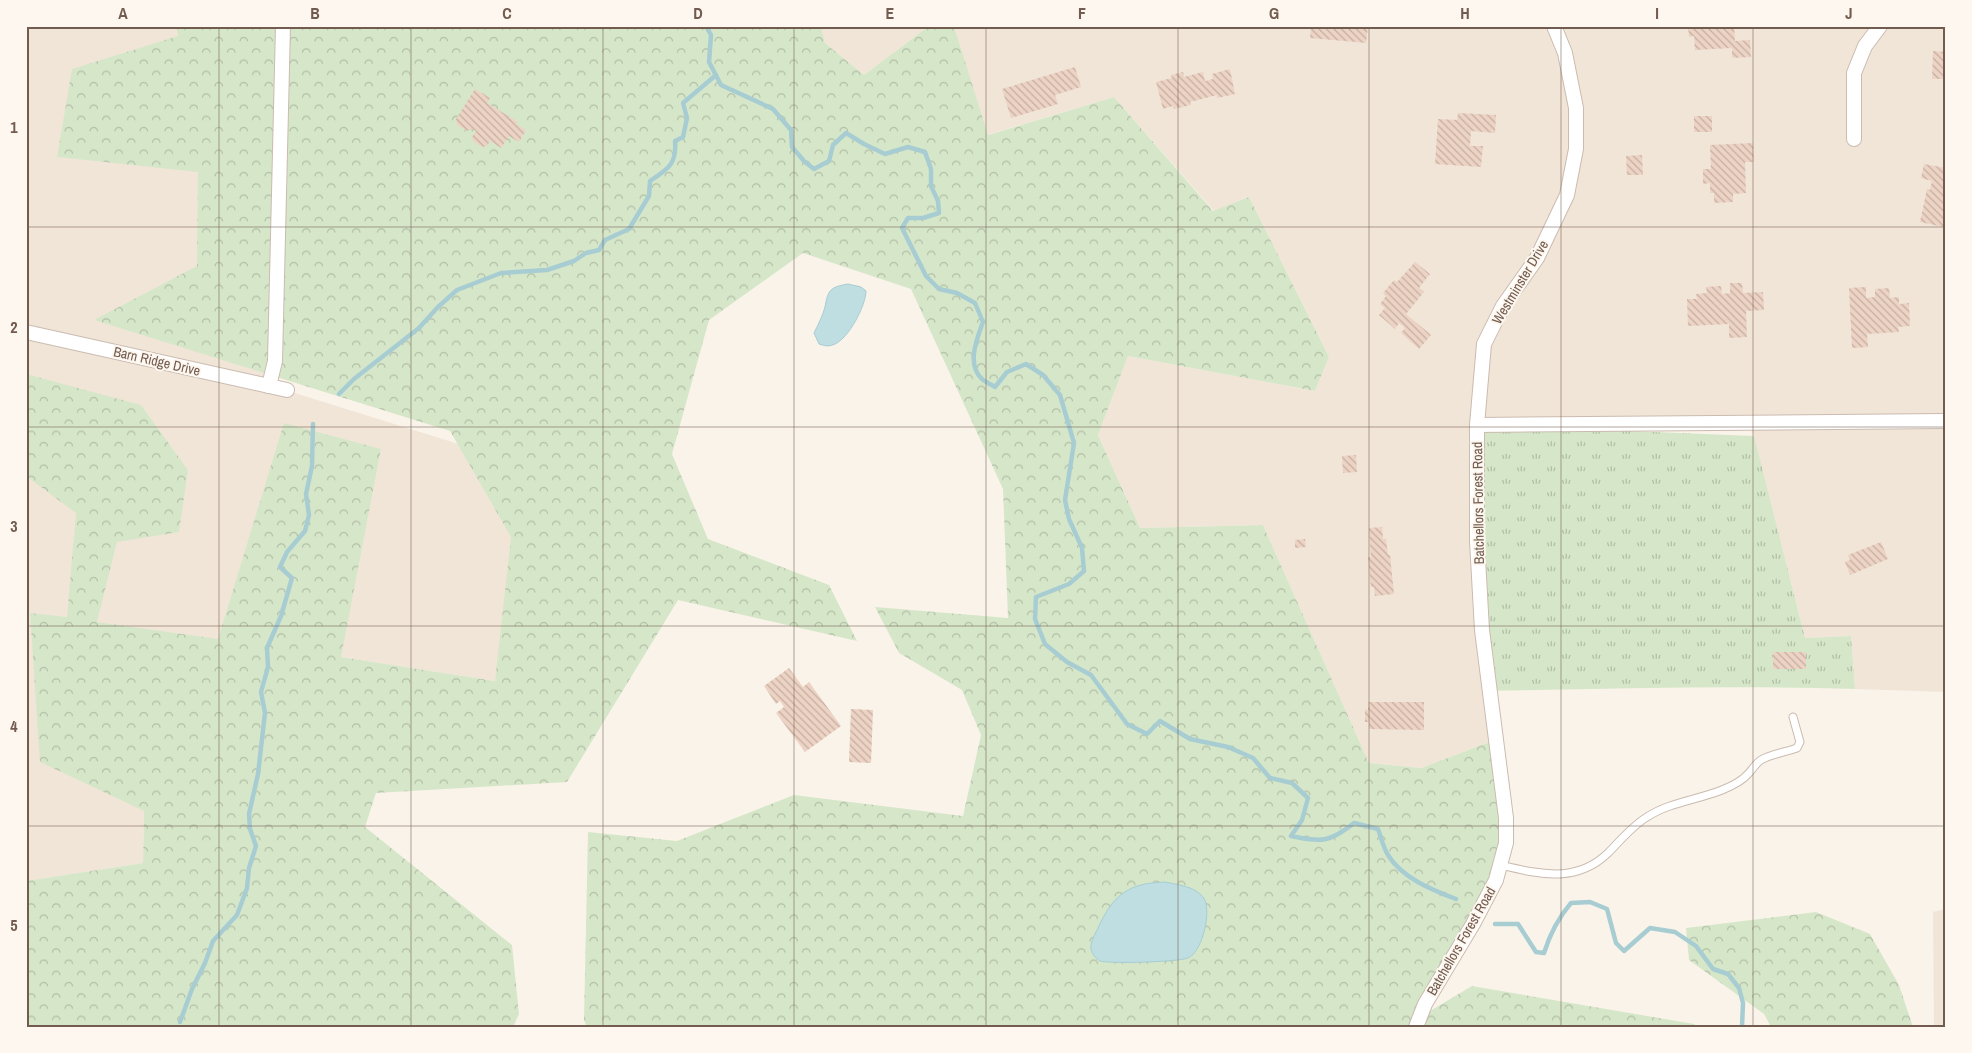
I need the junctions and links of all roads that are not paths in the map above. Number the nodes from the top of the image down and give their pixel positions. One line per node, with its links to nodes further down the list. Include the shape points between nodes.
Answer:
1 (284, 26): 6 (street, via 275,352)
2 (1554, 26): 9 (street, Westminster Drive, via 1565,53 1576,108 1576,149 1567,195 1537,258 1503,306 1484,344)
3 (1880, 26): 4 (street, via 1864,46 1854,73)
4 (1854, 140)
5 (26, 332): 6 (street, Barn Ridge Drive)
6 (269, 386): 7 (street, Barn Ridge Drive)
7 (287, 390)
8 (1946, 420): 9 (street, Batchellors Forest Road)
9 (1477, 425): 11 (street, Batchellors Forest Road, via 1477,541 1482,630 1506,818 1506,843)
10 (1793, 717): 11 (lane, via 1800,746 1760,761 1738,783 1646,817 1589,867 1566,874 1548,874)
11 (1500, 865): 12 (street, Batchellors Forest Road, via 1492,887 1425,1004)
12 (1416, 1027)

